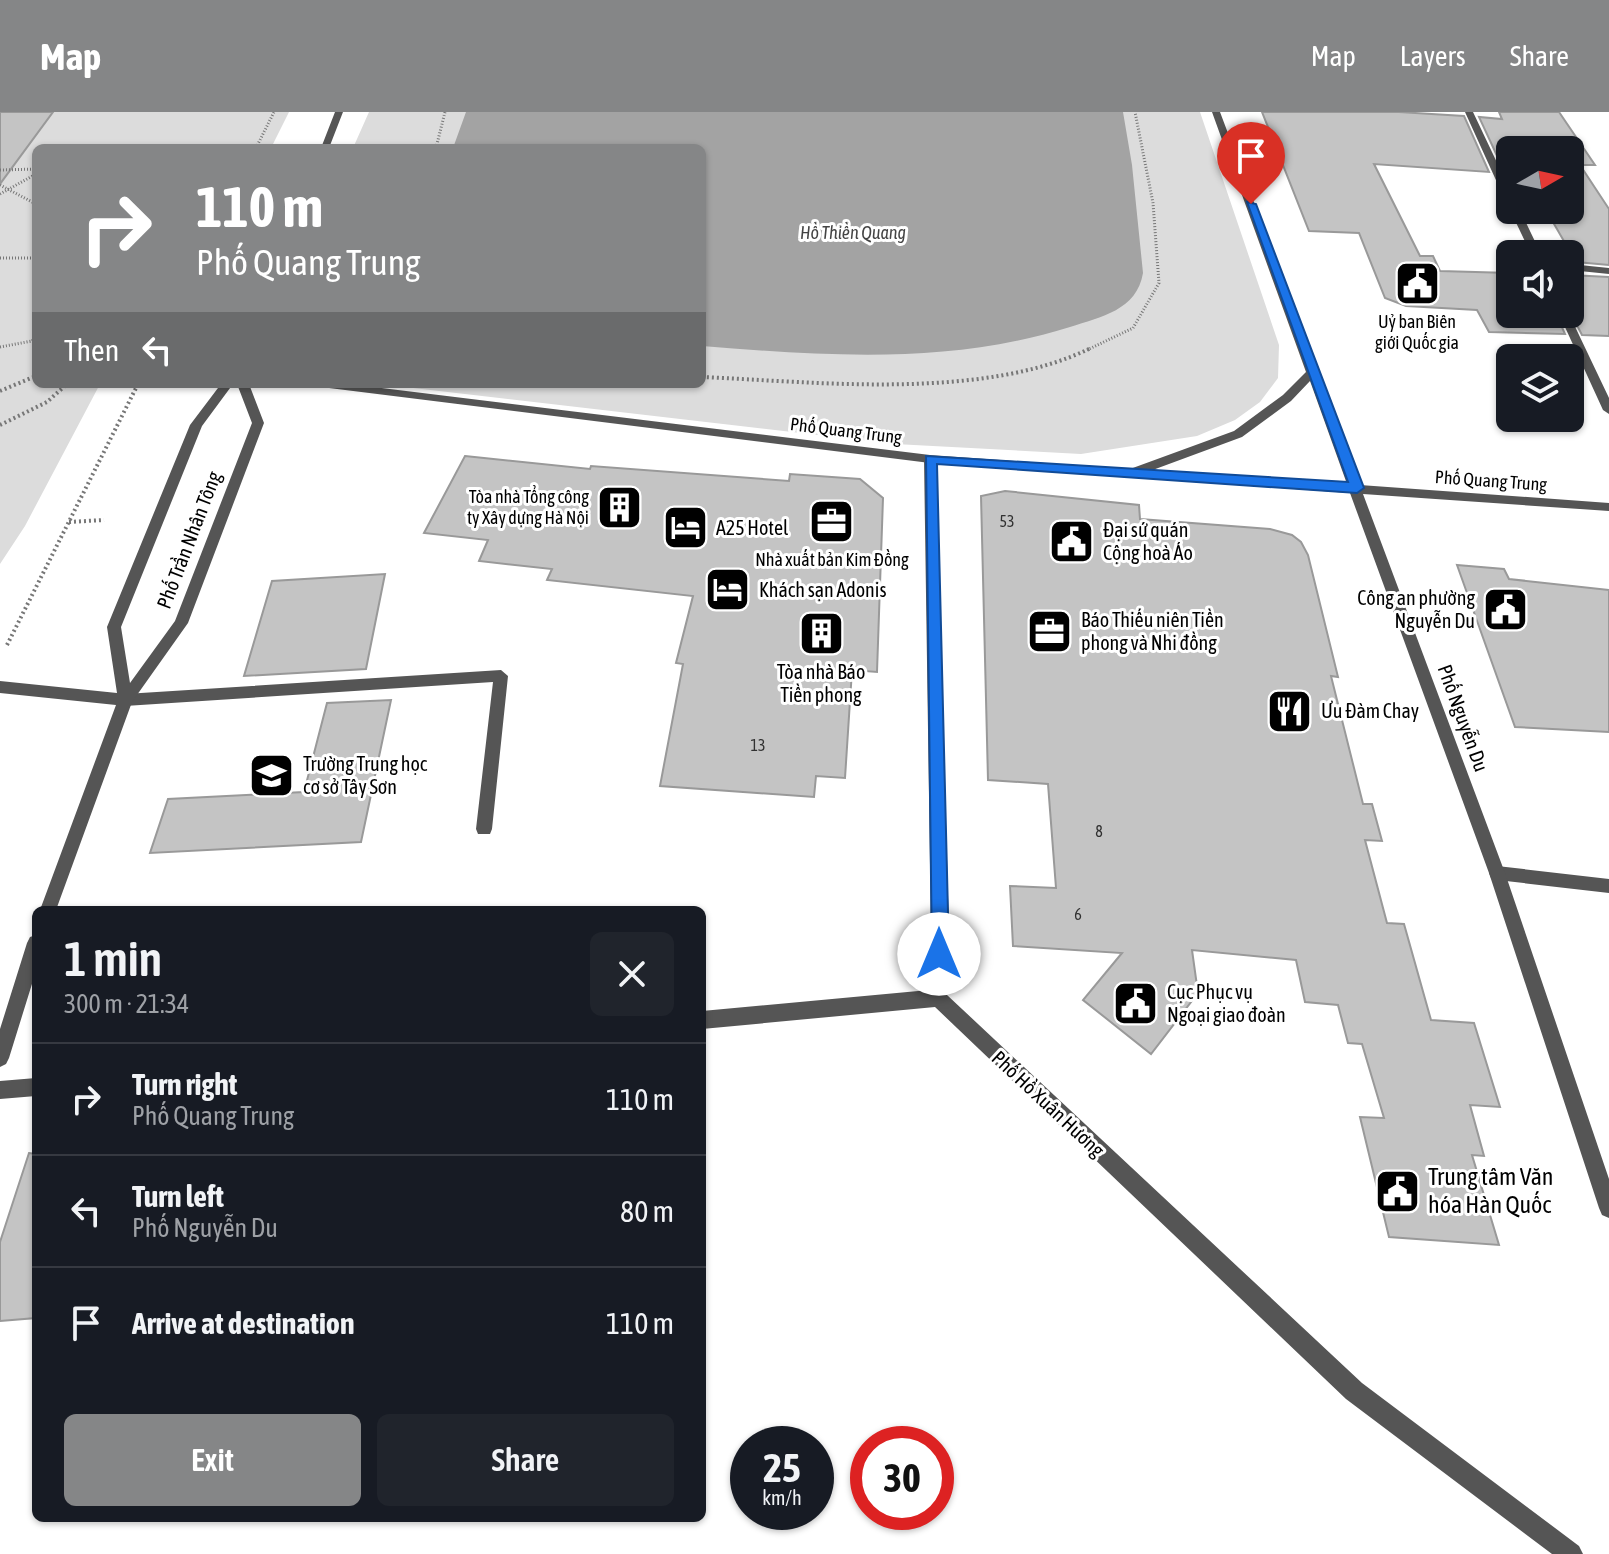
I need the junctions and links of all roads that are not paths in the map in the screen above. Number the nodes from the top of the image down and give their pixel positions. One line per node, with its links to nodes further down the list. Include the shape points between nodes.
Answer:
1 (339, 112): 4 (street)
2 (1216, 112): 9 (street, Phố Nguyễn Du)
3 (1469, 112): 5 (street)
4 (327, 144)
5 (1496, 170)
6 (1584, 268): 7 (street)
7 (1609, 271)
8 (1571, 328): 13 (street)
9 (1314, 370): 15 (street, via 1287,398 1238,434); 16 (street, Phố Nguyễn Du)
10 (224, 388): 19 (street, Phố Trần Nhân Tông, via 196,425 114,627)
11 (245, 388): 19 (street, Phố Trần Nhân Tông, via 258,423 181,623)
12 (353, 388): 14 (street, Phố Quang Trung)
13 (1609, 410)
14 (930, 459): 15 (street, Phố Quang Trung); 25 (street)
15 (1128, 474): 16 (street, Phố Quang Trung)
16 (1357, 488): 17 (street, Phố Quang Trung); 21 (street, Phố Nguyễn Du)
17 (1609, 507)
18 (0, 687): 19 (street)
19 (125, 700): 20 (street, via 501,676); 23 (street, Phố Trần Nhân Tông)
20 (484, 829)
21 (1497, 873): 22 (street); 30 (street, Phố Nguyễn Du)
22 (1609, 886)
23 (49, 906)
24 (32, 956): 27 (street)
25 (938, 998): 26 (street); 31 (street, Phố Hồ Xuân Hương, via 1354,1391)
26 (706, 1020)
27 (0, 1058)
28 (32, 1087): 29 (street)
29 (0, 1090)
30 (1609, 1208)
31 (1571, 1554)

